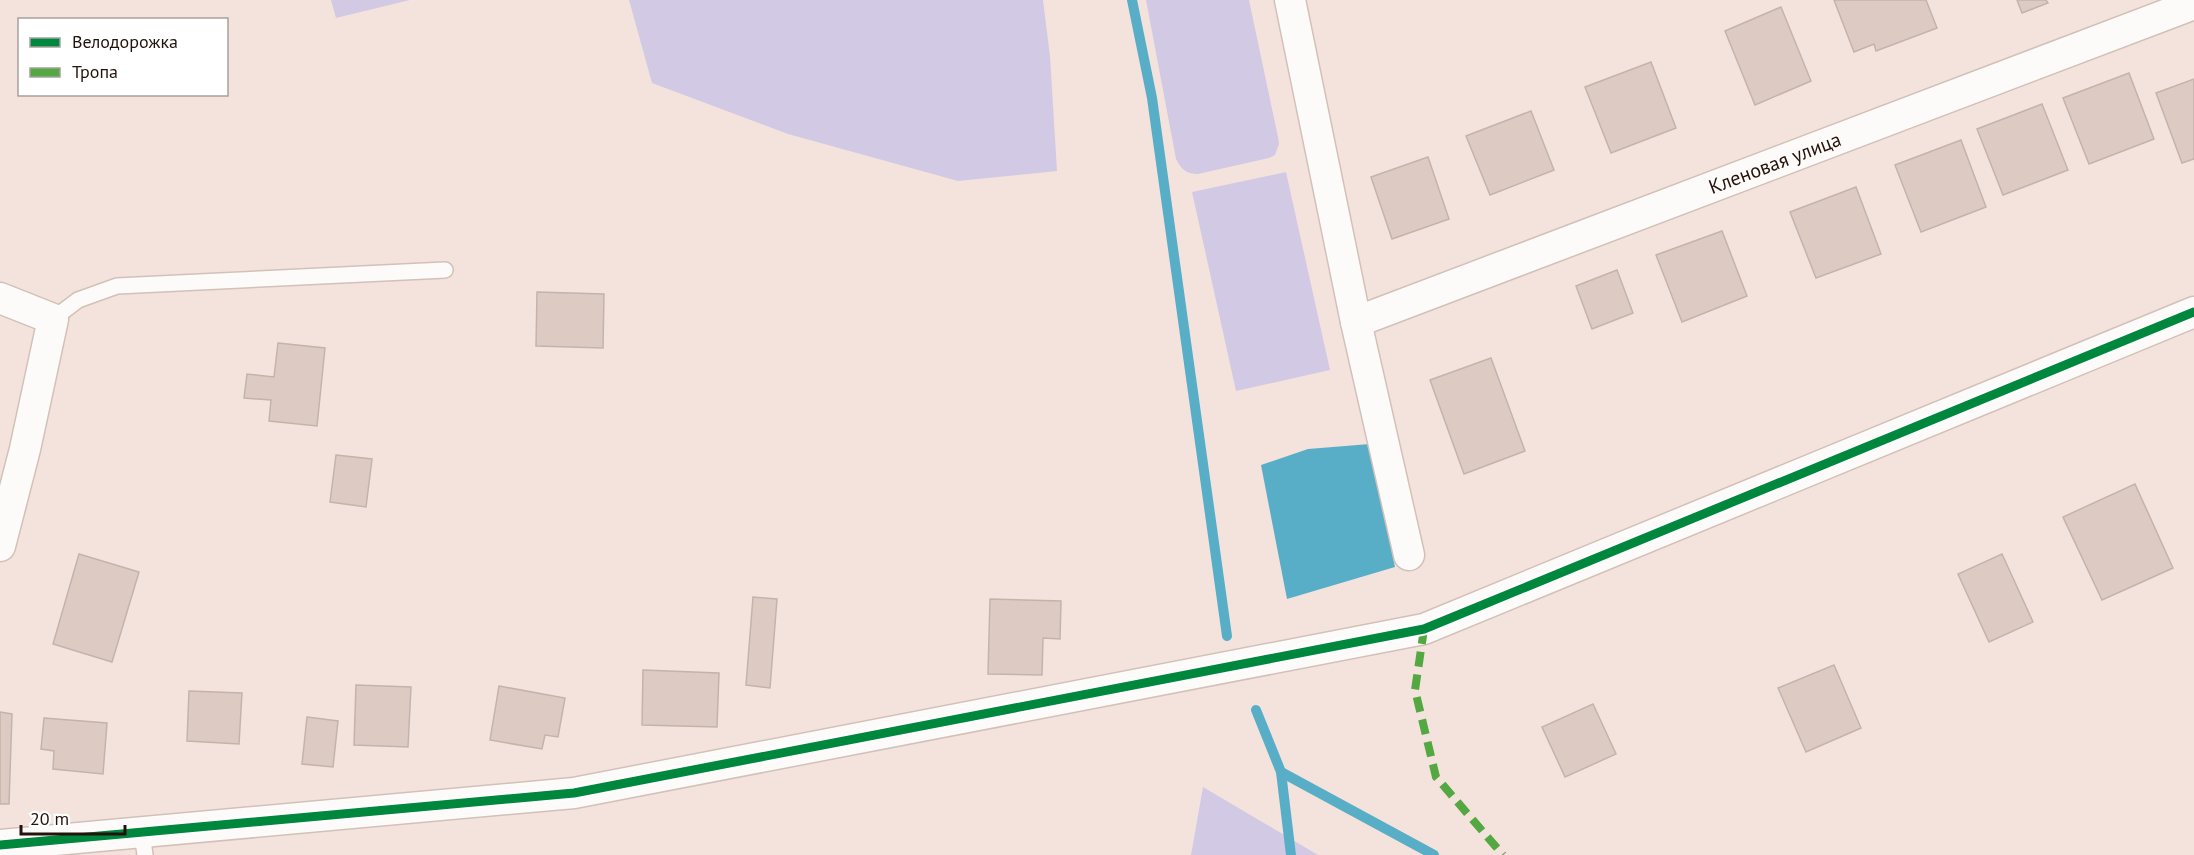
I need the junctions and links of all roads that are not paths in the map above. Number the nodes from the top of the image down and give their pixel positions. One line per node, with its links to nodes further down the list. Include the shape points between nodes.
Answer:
1 (1290, 0): 7 (street)
2 (2194, 4): 7 (street, Кленовая улица)
3 (445, 270): 6 (lane, via 117,286 78,300)
4 (0, 298): 6 (street)
5 (2194, 312): 10 (street, via 1424,629 573,793)
6 (53, 319): 8 (street)
7 (1356, 322): 9 (street)
8 (0, 546)
9 (1409, 555)
10 (143, 844): 11 (street)
11 (0, 845)

